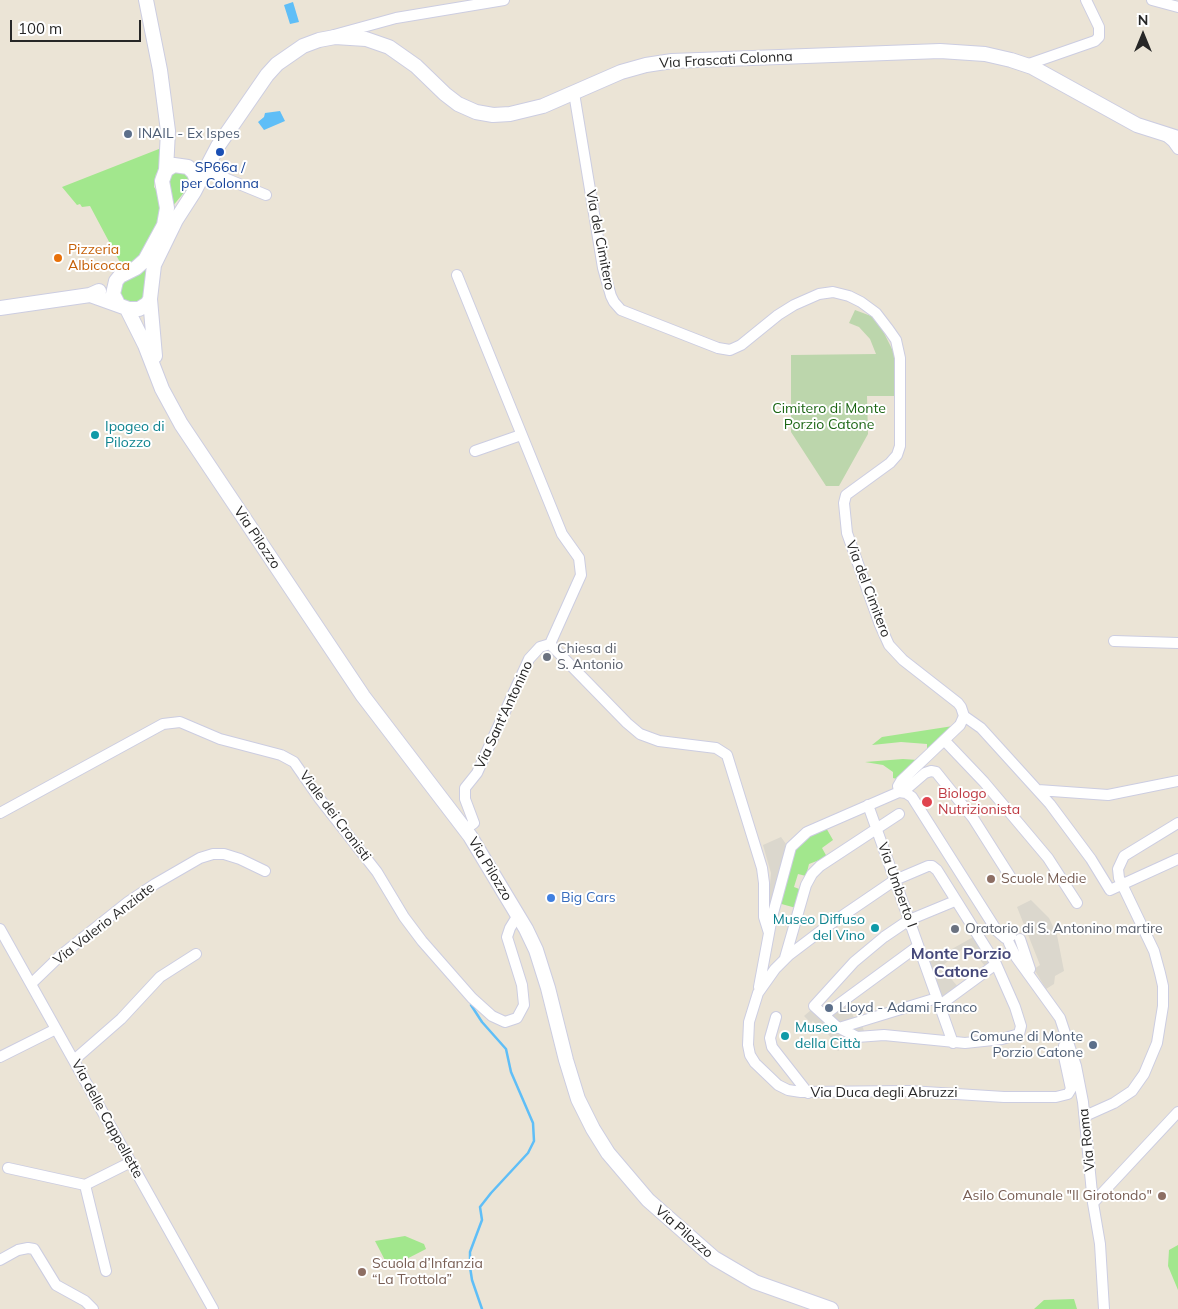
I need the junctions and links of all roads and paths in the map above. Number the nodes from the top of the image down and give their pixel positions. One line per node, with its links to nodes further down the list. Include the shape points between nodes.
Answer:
1 (146, 0): 9 (main road)
2 (504, 0): 6 (street, via 390,20)
3 (1086, 0): 7 (street, via 1099,27 1099,37)
4 (1152, 0): 5 (street)
5 (1178, 7)
6 (319, 40): 8 (main road, Via Frascati Colonna, via 350,37 389,47 416,66 458,104 484,114 521,112); 12 (main road, Via Frascati Colonna, via 296,50 277,64)
7 (1026, 65): 8 (main road, Via Frascati Colonna, via 984,54 940,50 682,60 633,69); 10 (main road, Via Frascati Colonna, via 1129,121)
8 (574, 93): 31 (street, Via del Cimitero, via 602,268 618,308 629,315 730,350 742,345 794,305 819,294 840,293 861,302 881,319 896,340 900,362 900,446 890,462 846,495 845,523 849,543 889,645 903,660 960,704)
9 (168, 131): 14 (main road); 15 (main road)
10 (1163, 134): 11 (main road, Via Frascati Colonna); 13 (street)
11 (1178, 138)
12 (218, 146): 14 (main road, Via Frascati Colonna, via 202,159); 16 (main road, Via Frascati Colonna)
13 (1178, 149)
14 (186, 166): 15 (main road, Via Frascati Colonna, via 174,165); 17 (main road, via 194,173)
15 (166, 170): 20 (main road, via 162,184 168,211 163,229 142,263 120,276)
16 (205, 170): 17 (main road, Via Frascati Colonna); 18 (street)
17 (198, 184): 22 (main road, Via Frascati Colonna, via 155,262)
18 (266, 195)
19 (457, 276): 26 (street)
20 (115, 283): 21 (main road); 23 (main road, via 113,294)
21 (90, 294): 23 (main road); 24 (main road)
22 (150, 299): 23 (main road, via 142,308 135,310); 25 (main road, Via Pilozzo)
23 (123, 306): 25 (main road, Via Pilozzo, via 145,345)
24 (0, 308)
25 (160, 384): 41 (main road, Via Pilozzo, via 181,424 363,696)
26 (521, 435): 27 (street); 29 (street, via 562,534 579,558 582,575)
27 (475, 451)
28 (1114, 641): 30 (street)
29 (550, 644): 41 (street, Via Sant'Antonino, via 540,647 529,659 477,773 465,788 465,799 474,823); 52 (street, via 640,734 656,741 716,748 727,755 761,864 764,917)
30 (1178, 644)
31 (964, 716): 32 (street, via 960,725); 34 (street, via 978,725)
32 (944, 740): 35 (street, via 901,781 898,786); 48 (street, via 1048,858)
33 (1178, 781): 34 (street, via 1114,794)
34 (1038, 790): 46 (street, via 1082,846 1110,890)
35 (901, 792): 36 (street); 44 (street, via 925,773 936,772 973,818); 65 (street, Via Roma, via 912,797 997,931 1013,940 1034,982 1060,1018)
36 (868, 805): 40 (street, Via Umberto I); 52 (street, via 807,832 793,845)
37 (0, 813): 49 (street, Viale dei Cronisti, via 163,724 180,722 220,739 281,755 294,762 377,872 422,942 472,998 492,1016 505,1022 517,1018 524,1005 521,980 507,937)
38 (899, 814): 40 (street)
39 (1178, 823): 46 (street, via 1122,859 1118,868)
40 (876, 828): 45 (street, Via Umberto I); 56 (street, via 812,874)
41 (466, 829): 49 (main road, Via Pilozzo)
42 (1178, 859): 46 (street)
43 (265, 871): 58 (street, Via Valerio Anziate, via 224,854 198,859 128,902 60,956)
44 (1011, 878)
45 (895, 880): 47 (street, Via Duca degli Abruzzi, via 932,866); 50 (street, Via Umberto I); 56 (street, Via Duca degli Abruzzi)
46 (1122, 885): 71 (street, via 1157,962 1163,986 1162,1018 1152,1055 1136,1086 1119,1101)
47 (955, 901): 50 (street); 57 (street)
48 (1077, 903)
49 (518, 915): 80 (main road, Via Pilozzo, via 539,958 578,1100 598,1138 626,1176 659,1210 722,1264 755,1282)
50 (909, 920): 54 (street, Via Umberto I); 61 (street, via 854,962 814,1006)
51 (0, 929): 53 (street, Via delle Cappellette)
52 (769, 933): 59 (street)
53 (4, 945): 58 (street, Via delle Cappellette)
54 (918, 946): 60 (street, Via Umberto I); 61 (street)
55 (196, 954): 68 (street, via 160,977 121,1019)
56 (785, 958): 59 (street, Via Duca degli Abruzzi)
57 (996, 964): 60 (street, via 960,990); 66 (street, via 1015,1007 1020,1033 992,1041)
58 (31, 984): 64 (street, Via delle Cappellette)
59 (758, 993): 69 (street, Via Duca degli Abruzzi, via 748,1030 752,1058 762,1072 778,1085)
60 (938, 1001): 63 (street); 66 (street, Via Umberto I)
61 (824, 1015): 63 (street)
62 (776, 1017): 69 (street, via 770,1038 772,1047)
63 (839, 1028): 66 (street, via 857,1037 889,1035)
64 (56, 1029): 67 (street); 68 (street, Via delle Cappellette)
65 (1069, 1040): 69 (street, Via Duca degli Abruzzi, via 1063,1052 1071,1088 1063,1096 1008,1097 909,1091); 71 (street, Via Roma, via 1080,1079)
66 (953, 1043)
67 (0, 1057)
68 (74, 1060): 72 (street, Via delle Cappellette)
69 (808, 1093)
70 (1178, 1112): 75 (street)
71 (1085, 1116): 75 (street, Via Roma)
72 (131, 1162): 74 (street); 79 (street, Via delle Cappellette)
73 (8, 1168): 74 (street)
74 (85, 1185): 77 (street)
75 (1093, 1203): 81 (street, Via Roma, via 1100,1244)
76 (0, 1260): 78 (street, via 18,1250 34,1249 56,1285)
77 (106, 1271)
78 (93, 1309)
79 (213, 1309)
80 (831, 1309)
81 (1104, 1309)

